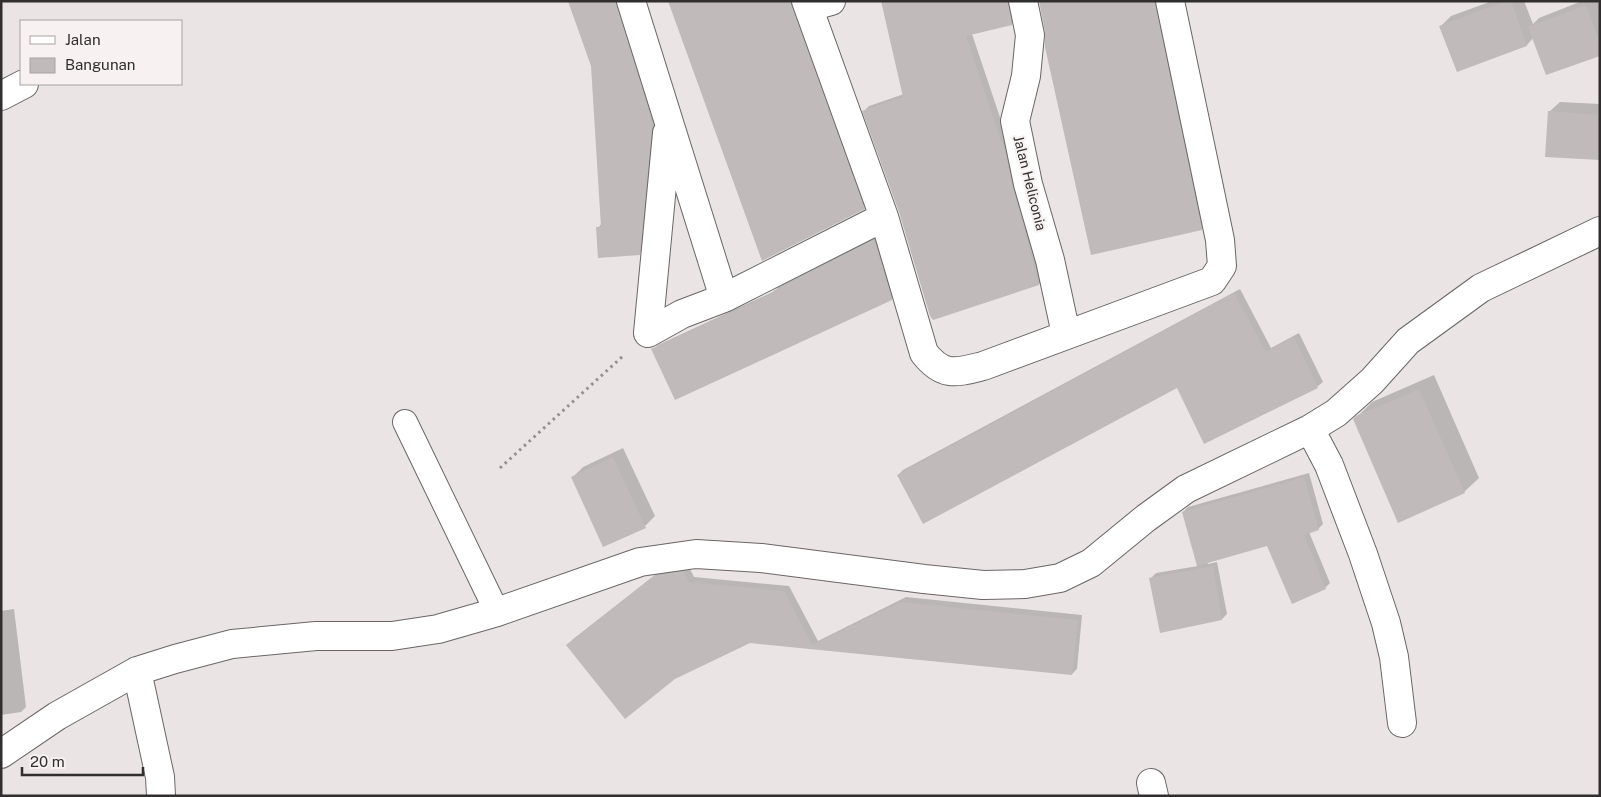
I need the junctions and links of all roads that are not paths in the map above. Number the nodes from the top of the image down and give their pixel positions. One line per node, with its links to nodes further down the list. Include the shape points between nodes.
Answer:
1 (631, 1): 7 (street)
2 (1023, 1): 11 (street, Jalan Heliconia, via 1030,35 1026,76 1015,121)
3 (1170, 1): 11 (street, via 1220,240 1222,266 1212,280)
4 (815, 3): 8 (street)
5 (22, 85): 6 (street)
6 (1, 96)
7 (668, 120): 10 (street); 10 (street, via 648,333 682,314)
8 (884, 218): 10 (street); 11 (street, via 924,353 934,365 948,371 983,366)
9 (1600, 231): 13 (street, via 1481,288 1408,342 1336,413)
10 (724, 298)
11 (1066, 334)
12 (405, 422): 14 (lane)
13 (1310, 429): 14 (street, via 1186,489 1091,563 1060,578 1025,584 983,585 761,558 696,554 640,562); 16 (street, via 1329,465 1386,623 1394,657)
14 (497, 612): 15 (street, via 438,629 392,636 316,636 232,644)
15 (137, 670): 17 (street, via 57,716); 18 (street, via 160,777)
16 (1402, 723)
17 (1, 754)
18 (161, 796)

